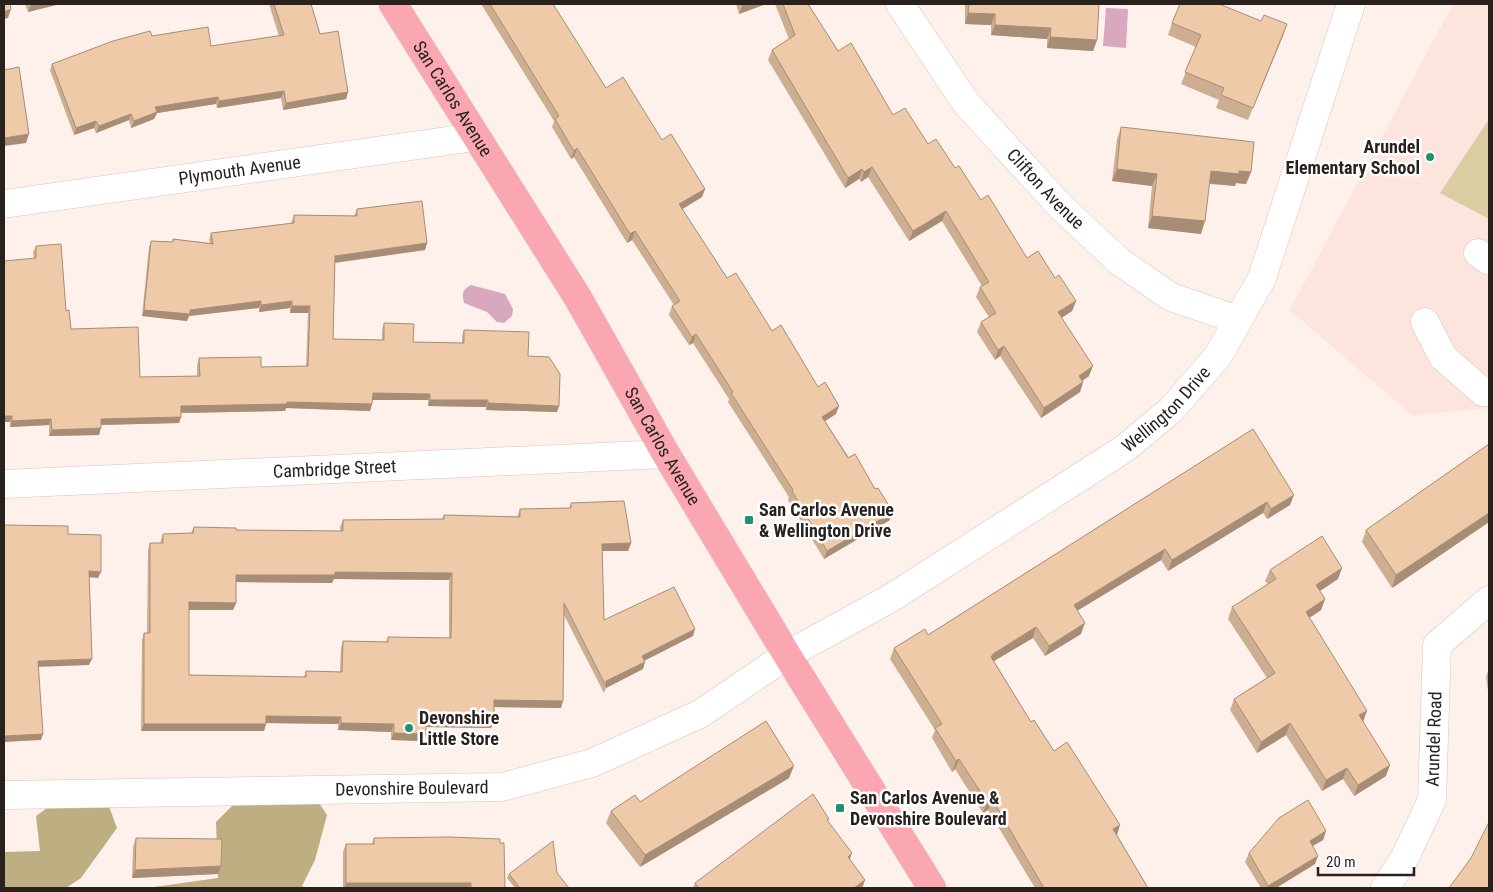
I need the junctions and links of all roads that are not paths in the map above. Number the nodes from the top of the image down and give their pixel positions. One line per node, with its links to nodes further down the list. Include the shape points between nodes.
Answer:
1 (392, 4): 4 (main road, San Carlos Avenue)
2 (900, 4): 6 (street, Clifton Avenue, via 966,103 1060,206 1120,262 1171,297)
3 (1351, 4): 6 (street, Wellington Drive, via 1262,278)
4 (475, 137): 5 (street, Plymouth Avenue); 9 (main road, San Carlos Avenue, via 578,298)
5 (4, 204)
6 (1238, 320): 12 (street, Wellington Drive, via 1218,356 1171,410 1124,449 891,598)
7 (1425, 322): 8 (street, via 1443,357 1483,392)
8 (1489, 392)
9 (666, 454): 10 (street, Cambridge Street); 12 (main road, San Carlos Avenue)
10 (4, 484)
11 (1489, 600): 15 (street, Arundel Road, via 1437,645 1432,800 1404,859)
12 (787, 655): 13 (street, Devonshire Boulevard, via 700,714 592,763 502,787); 14 (main road, San Carlos Avenue)
13 (4, 795)
14 (932, 888)
15 (1385, 888)

